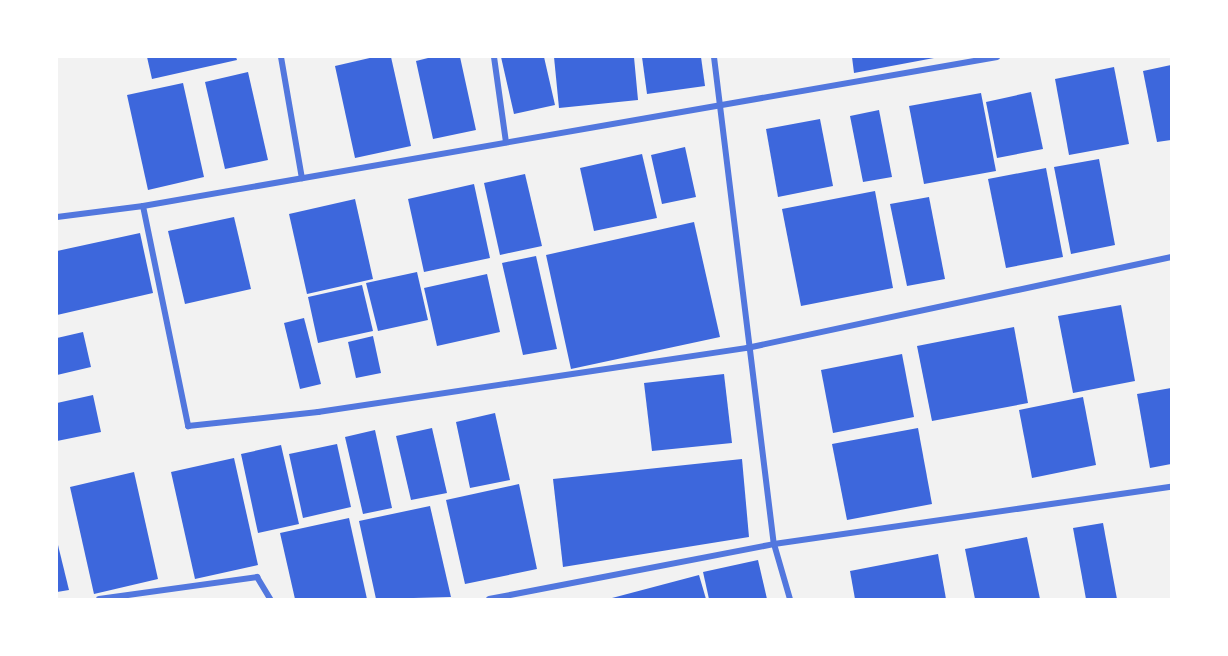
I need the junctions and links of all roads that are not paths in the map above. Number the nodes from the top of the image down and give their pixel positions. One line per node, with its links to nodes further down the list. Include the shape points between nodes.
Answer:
1 (282, 57): 7 (street)
2 (494, 57): 6 (street)
3 (714, 57): 5 (street)
4 (997, 57): 5 (street)
5 (721, 102): 6 (street); 11 (street)
6 (506, 142): 7 (street)
7 (303, 178): 8 (street)
8 (143, 206): 9 (street); 11 (street, via 188,426 318,412)
9 (57, 217)
10 (1171, 257): 11 (street)
11 (747, 348): 13 (street)
12 (1171, 486): 13 (street)
13 (774, 544): 16 (street); 17 (street)
14 (99, 599): 15 (street, via 256,577)
15 (270, 599)
16 (489, 599)
17 (790, 599)

